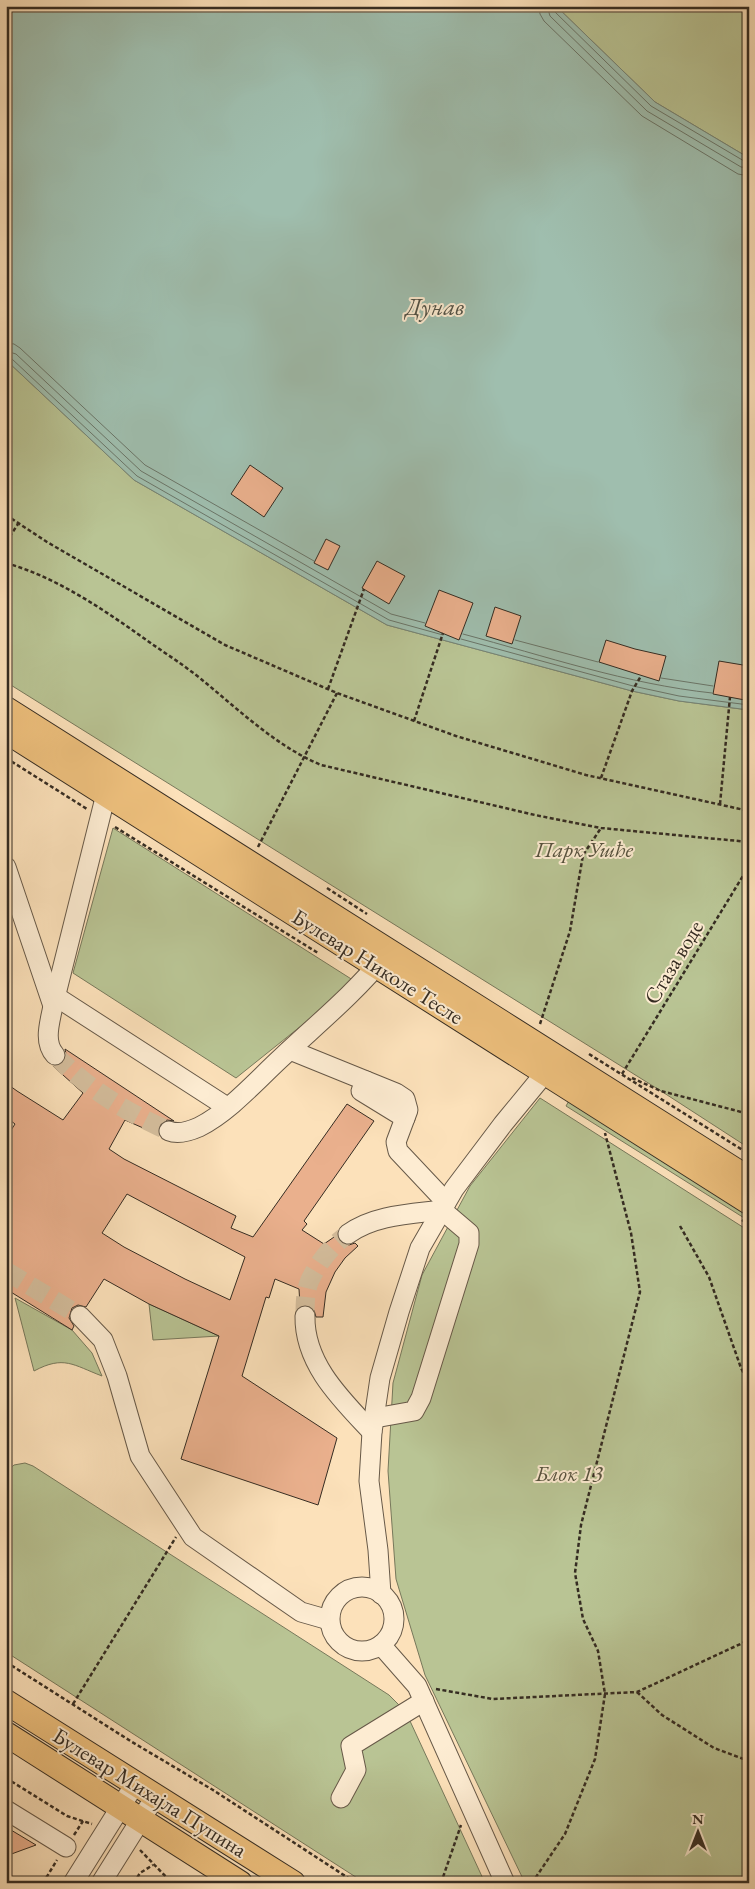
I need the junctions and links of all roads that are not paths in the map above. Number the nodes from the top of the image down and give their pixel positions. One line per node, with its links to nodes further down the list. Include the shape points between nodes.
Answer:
1 (6, 709): 3 (main road, Булевар Николе Тесле)
2 (6, 731): 3 (main road, Булевар Николе Тесле)
3 (111, 786): 5 (main road, Булевар Николе Тесле); 6 (street)
4 (6, 868): 6 (street)
5 (383, 958): 7 (street, via 364,981); 9 (main road, Булевар Николе Тесле)
6 (54, 1001): 8 (street, via 47,1035); 10 (street)
7 (290, 1050): 10 (street); 14 (street, via 366,1081 361,1091 405,1118 396,1142 398,1151)
8 (55, 1055)
9 (551, 1065): 12 (main road, Булевар Николе Тесле); 13 (main road, Булевар Николе Тесле); 14 (street, via 503,1124)
10 (227, 1107): 11 (street, via 189,1131)
11 (170, 1131)
12 (749, 1179)
13 (749, 1202)
14 (444, 1206): 15 (street, via 374,1220); 18 (street, via 420,1248 398,1312 380,1378); 18 (street, via 469,1233 469,1244 421,1398 414,1411)
15 (348, 1234)
16 (80, 1316): 20 (street, via 103,1340 140,1456 193,1537 302,1612)
17 (305, 1316): 18 (street, via 311,1351 330,1387)
18 (374, 1425): 19 (street, via 369,1481)
19 (381, 1594): 20 (street, via 359,1587 347,1591 337,1598); 21 (street, via 391,1608 393,1626)
20 (329, 1620): 21 (street, via 338,1641 348,1648 359,1651)
21 (381, 1645): 22 (street, via 417,1686)
22 (430, 1695): 27 (street, via 351,1746 356,1770); 35 (street, via 469,1803)
23 (6, 1702): 25 (main road, Булевар Михајла Пупина)
24 (6, 1734): 29 (main road, Булевар Михајла Пупина)
25 (136, 1784): 26 (main road, Булевар Михајла Пупина); 29 (street)
26 (155, 1797): 29 (street); 34 (main road, Булевар Михајла Пупина)
27 (341, 1798)
28 (6, 1810): 30 (street)
29 (132, 1813): 31 (street); 32 (street); 33 (main road, Булевар Михајла Пупина)
30 (66, 1847)
31 (73, 1883)
32 (101, 1883)
33 (240, 1883)
34 (293, 1883)
35 (506, 1883)

